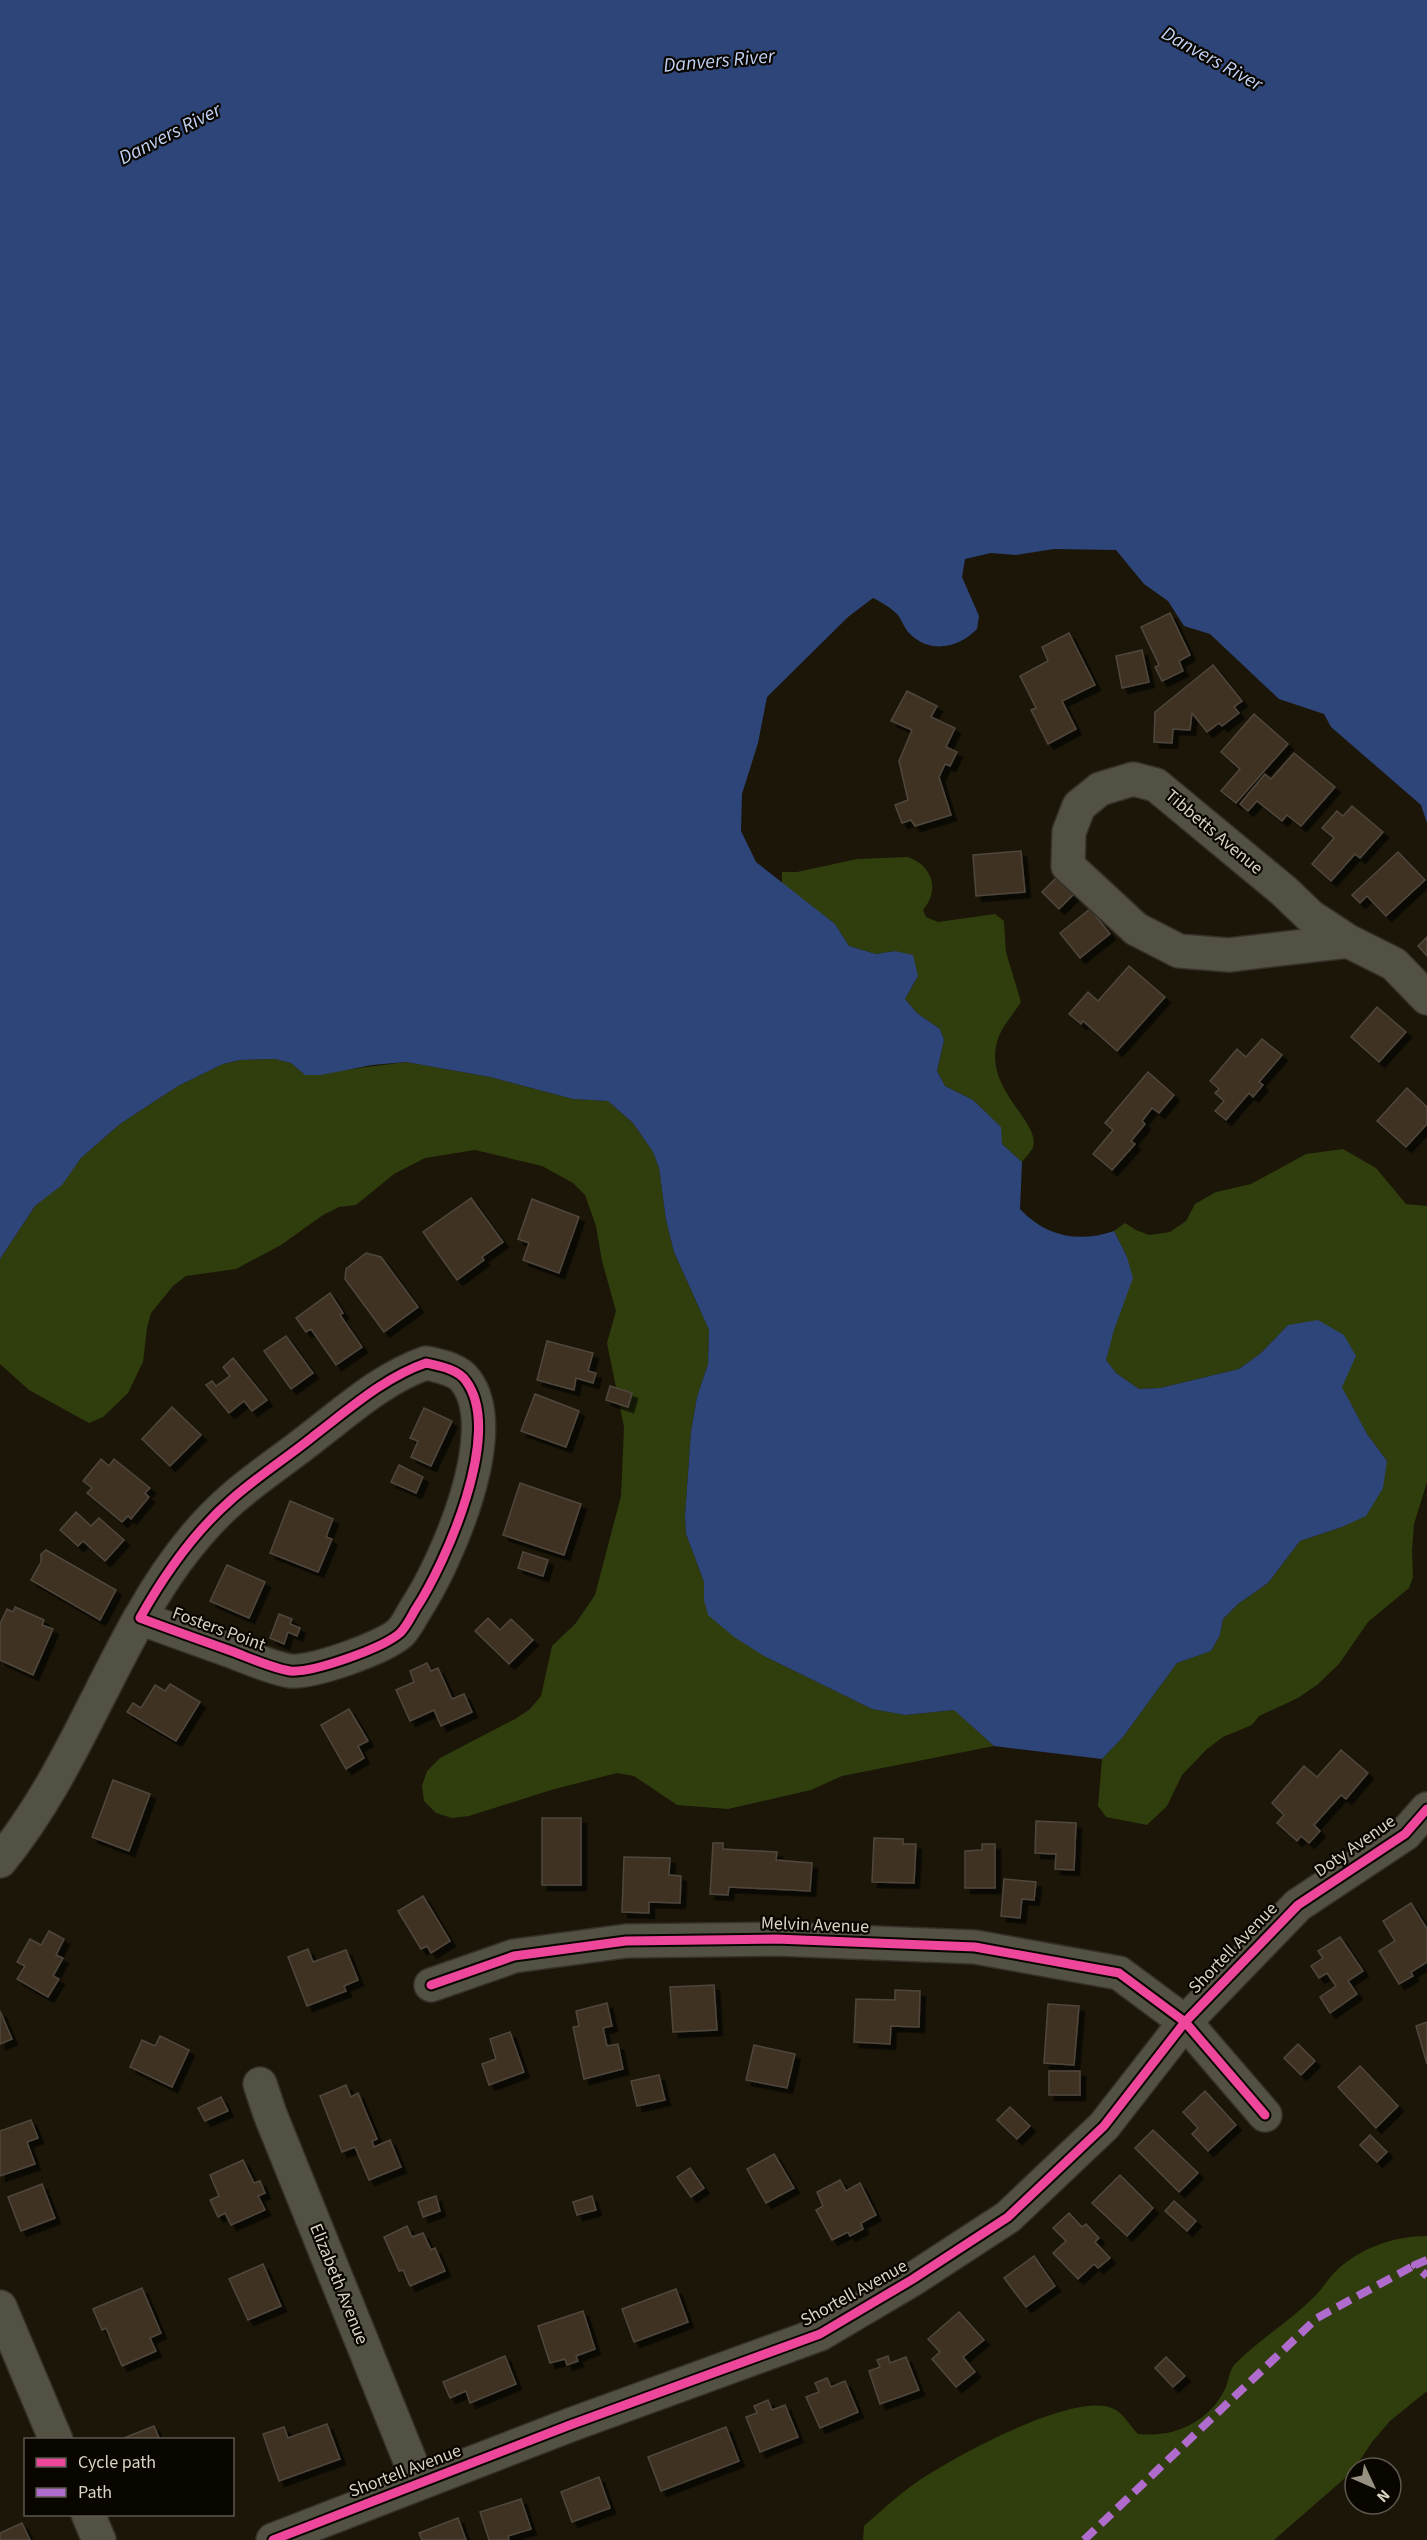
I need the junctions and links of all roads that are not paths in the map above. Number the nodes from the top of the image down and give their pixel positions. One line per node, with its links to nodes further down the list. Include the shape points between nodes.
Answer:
1 (1348, 941): 1 (street, Tibbetts Avenue, via 1229,955 1179,951 1136,929 1068,866 1069,832 1079,806 1100,789 1133,779 1156,784 1310,916); 2 (street, Tibbetts Avenue, via 1394,964)
2 (1427, 998)
3 (140, 1618): 3 (street, Fosters Point, via 188,1546 232,1500 336,1419 407,1370 426,1363 447,1367 466,1379 477,1400 479,1440 466,1500 429,1589 400,1633 365,1652 324,1667 291,1671); 5 (street, Fosters Point, via 48,1793)
4 (1427, 1809): 6 (street, Doty Avenue, via 1405,1834)
5 (0, 1861)
6 (1298, 1905): 8 (street, Shortell Avenue)
7 (431, 1985): 8 (street, Melvin Avenue, via 514,1956 626,1941 776,1939 975,1947 1119,1972)
8 (1185, 2022): 10 (street, Melvin Avenue); 13 (street, Shortell Avenue, via 1104,2126 1008,2217 913,2279 820,2334)
9 (260, 2084): 13 (street, Elizabeth Avenue)
10 (1265, 2115)
11 (0, 2307): 12 (street)
12 (56, 2438)
13 (419, 2483): 16 (street, Shortell Avenue)
14 (89, 2516): 15 (street)
15 (99, 2540)
16 (273, 2540)

